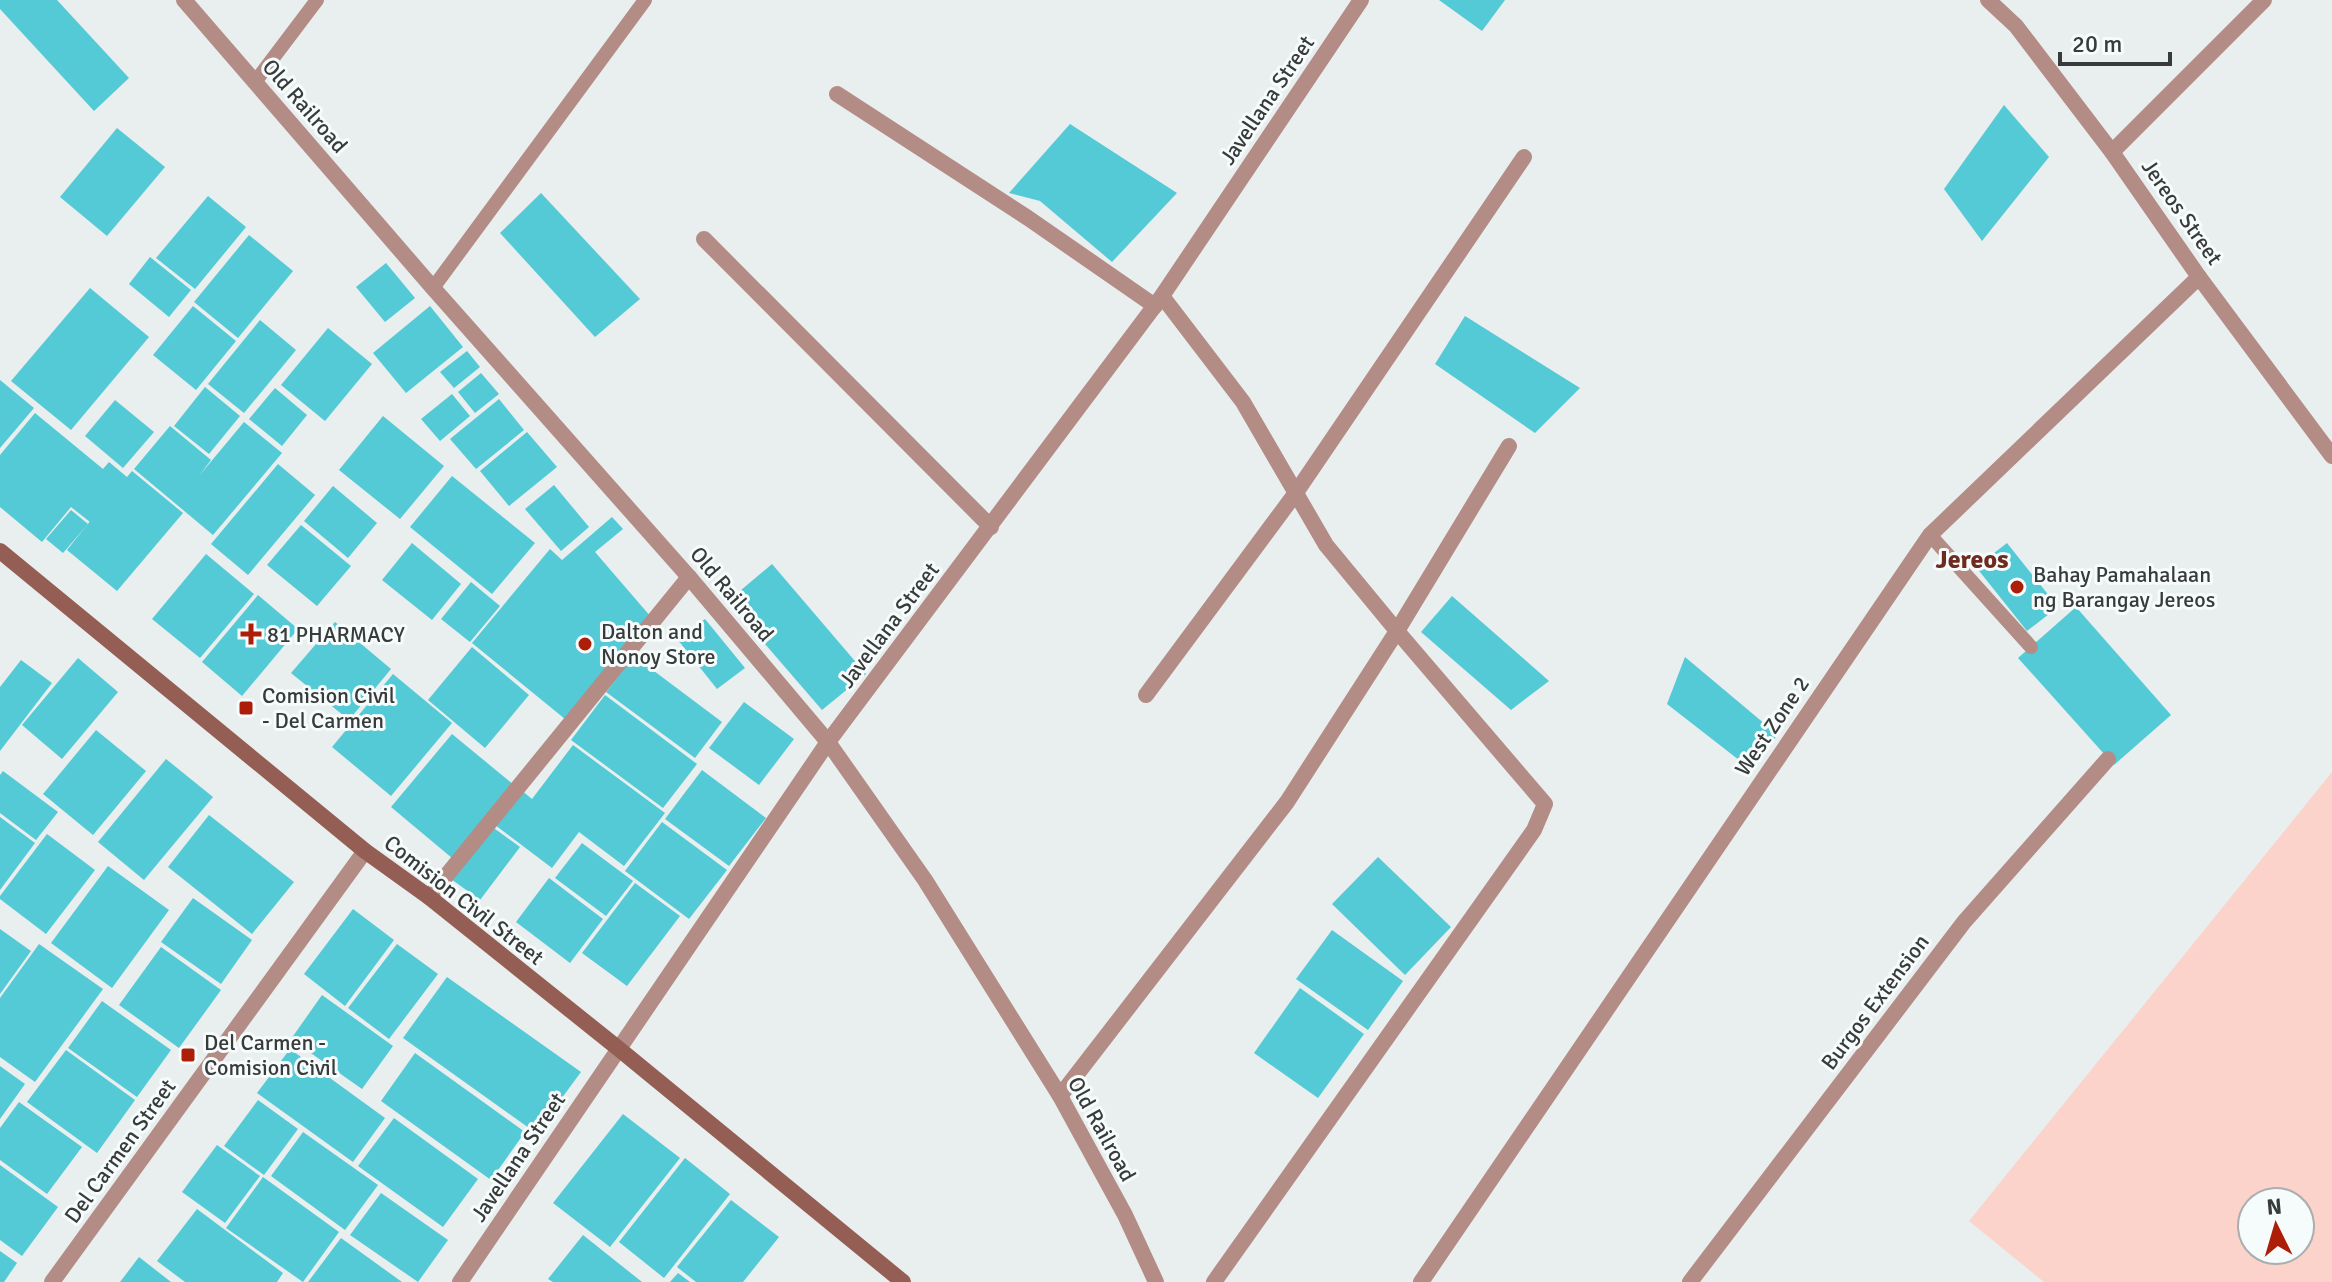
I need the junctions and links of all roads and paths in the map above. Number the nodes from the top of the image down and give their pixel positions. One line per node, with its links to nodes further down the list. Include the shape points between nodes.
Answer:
1 (184, 0): 7 (street, Old Railroad)
2 (317, 0): 7 (lane)
3 (645, 0): 13 (lane)
4 (1361, 0): 14 (street, Javellana Street)
5 (1988, 0): 9 (street, Jereos Street, via 2016,26)
6 (2264, 0): 9 (street)
7 (255, 82): 13 (street, Old Railroad)
8 (837, 94): 14 (street)
9 (2112, 152): 12 (street, Jereos Street)
10 (1524, 157): 17 (street)
11 (704, 239): 18 (street)
12 (2199, 277): 16 (street, Jereos Street); 19 (street, West Zone 2)
13 (433, 288): 21 (street, Old Railroad)
14 (1159, 301): 17 (street, via 1243,402); 18 (street, Javellana Street)
15 (1509, 446): 22 (street)
16 (2332, 456)
17 (1295, 494): 22 (street, via 1326,545); 24 (street)
18 (991, 527): 25 (street, Javellana Street)
19 (1930, 535): 23 (lane); 36 (street, West Zone 2)
20 (2, 557): 27 (main road, Comision Civil Street)
21 (689, 577): 25 (street, Old Railroad); 28 (street)
22 (1397, 631): 30 (street, via 1287,802); 35 (street, via 1545,804 1534,830)
23 (2031, 647)
24 (1146, 695)
25 (828, 742): 29 (street, Javellana Street); 30 (street, Old Railroad, via 925,880)
26 (2108, 759): 37 (street, Burgos Extension, via 1964,922)
27 (365, 851): 28 (main road, Comision Civil Street); 31 (street, Del Carmen Street)
28 (429, 897): 29 (main road, Comision Civil Street)
29 (619, 1049): 32 (street, Javellana Street); 33 (main road, Comision Civil Street)
30 (1060, 1096): 34 (street, Old Railroad)
31 (52, 1282)
32 (460, 1282)
33 (903, 1282)
34 (1156, 1282)
35 (1214, 1282)
36 (1421, 1282)
37 (1690, 1282)

